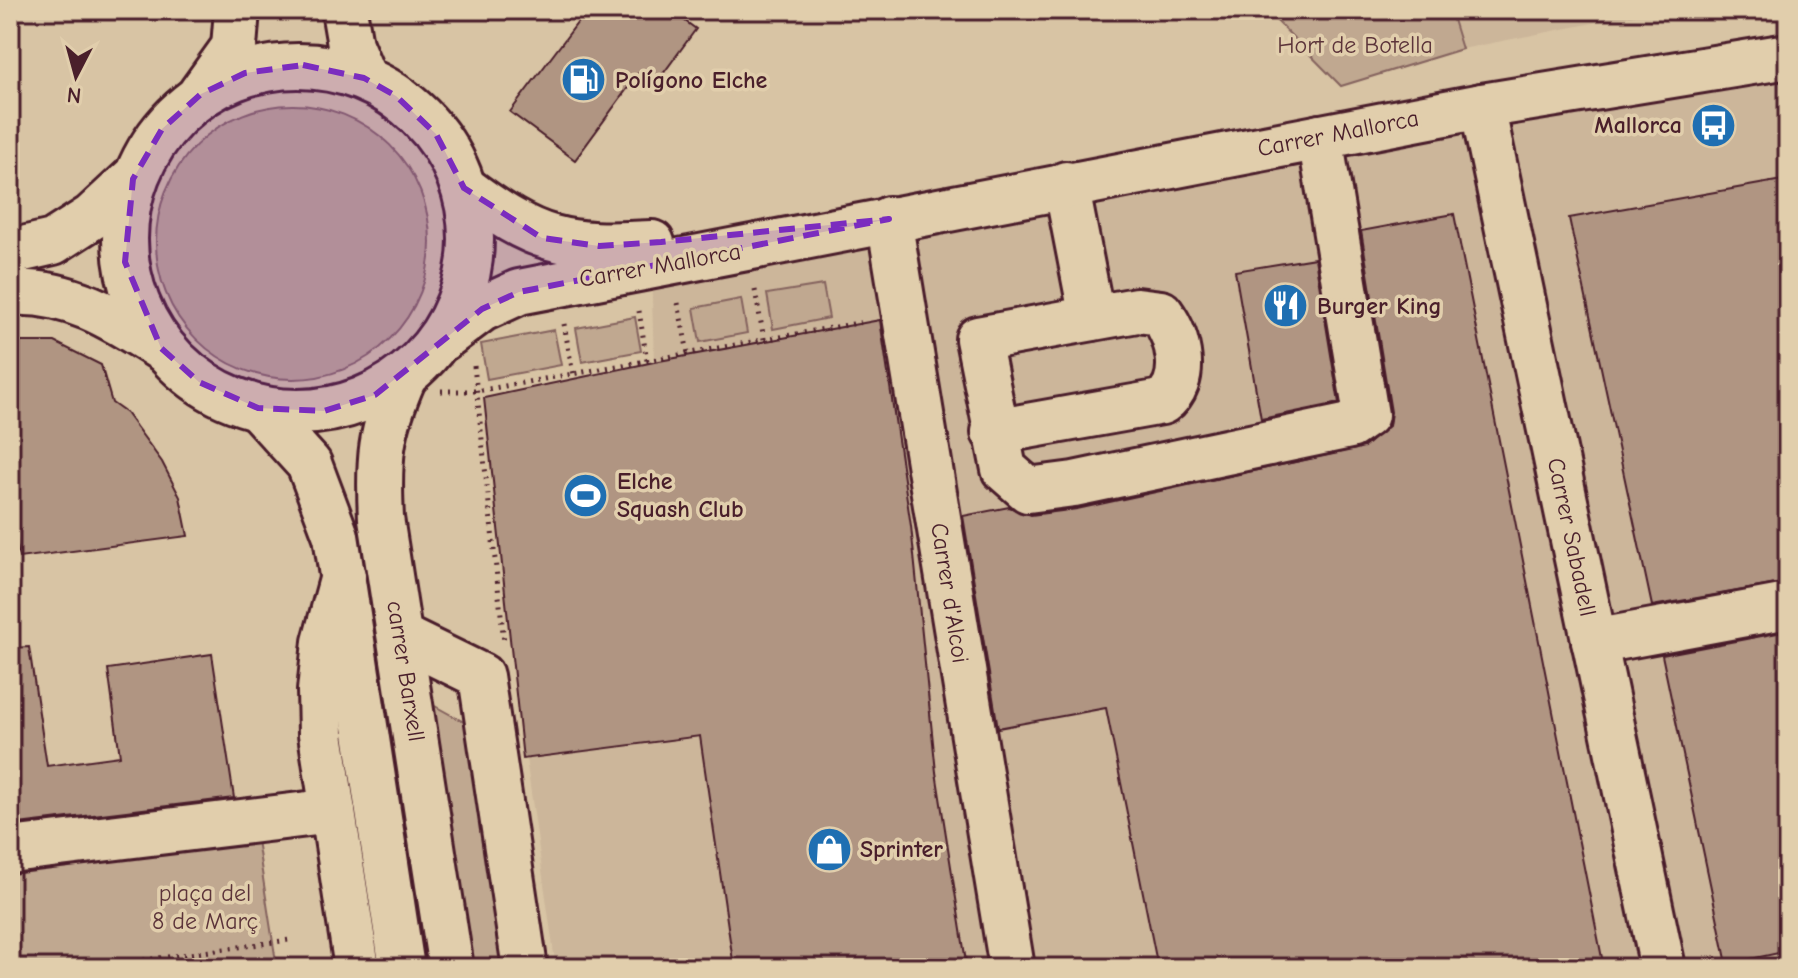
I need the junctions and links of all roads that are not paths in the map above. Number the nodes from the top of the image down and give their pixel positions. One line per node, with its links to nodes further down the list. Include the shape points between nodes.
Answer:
1 (237, 10): 5 (street, via 234,47)
2 (344, 10): 4 (street, via 350,45)
3 (1788, 56): 6 (street, Carrer Mallorca)
4 (364, 78): 5 (street, via 303,65 245,73); 10 (street, via 396,96 436,134)
5 (201, 94): 8 (street, via 162,129)
6 (1482, 106): 7 (street, Carrer Mallorca); 23 (street, Carrer Sabadell)
7 (1320, 137): 9 (street, Carrer Mallorca); 19 (street, via 1366,415 1350,426 1028,490 1004,469)
8 (133, 179): 12 (street, via 92,217 53,242); 16 (street, via 125,262 129,283)
9 (1066, 184): 11 (street, Carrer Mallorca); 14 (street)
10 (464, 188): 11 (street, Carrer Mallorca, via 542,238 599,246 749,237); 15 (street, via 471,228 469,269)
11 (889, 219): 15 (street, Carrer Mallorca, via 519,292 482,309); 30 (street, Carrer d'Alcoi)
12 (10, 252)
13 (10, 293): 16 (street, via 62,296 108,314)
14 (1092, 318): 19 (street, via 978,339); 19 (street, via 1137,310 1161,313 1173,329 1180,379 1175,393 1162,402)
15 (442, 339): 17 (street)
16 (161, 348): 18 (street, via 199,382)
17 (420, 384): 18 (street, via 324,411); 22 (street, carrer Barxell, via 385,421 378,467)
18 (258, 408): 20 (street, carrer Barxell, via 309,464 336,536)
19 (994, 432)
20 (343, 576): 24 (street, via 325,642 320,691); 27 (street, carrer Barxell)
21 (1788, 606): 23 (street)
22 (401, 637): 28 (street, carrer Barxell); 29 (street, via 481,676)
23 (1594, 642): 31 (street, Carrer Sabadell)
24 (333, 811): 25 (street); 26 (street)
25 (10, 850)
26 (357, 968)
27 (402, 968)
28 (451, 968)
29 (525, 968)
30 (1012, 968)
31 (1663, 968)

